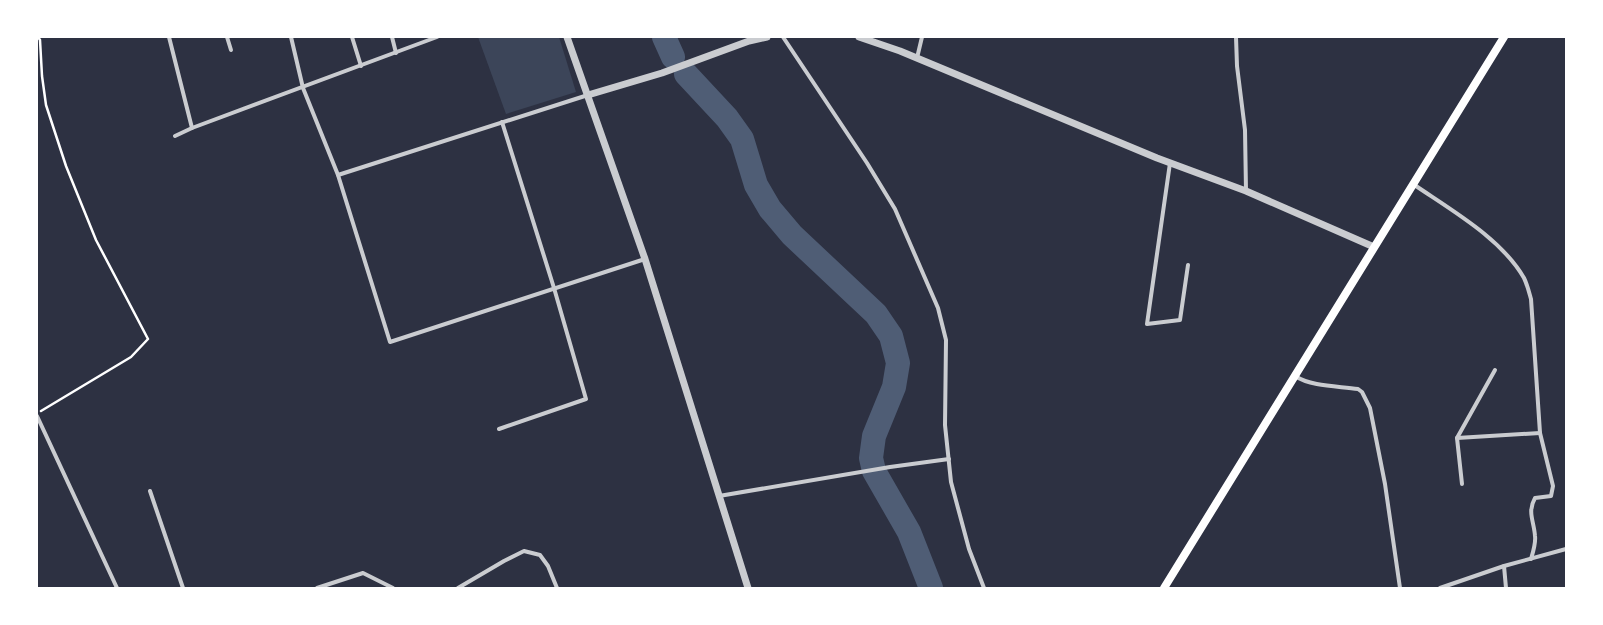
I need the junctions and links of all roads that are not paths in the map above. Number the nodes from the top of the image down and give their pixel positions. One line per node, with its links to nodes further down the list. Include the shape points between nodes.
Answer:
1 (168, 37): 21 (street)
2 (226, 37): 14 (street)
3 (292, 37): 18 (street)
4 (352, 37): 17 (street)
5 (392, 37): 15 (street)
6 (437, 37): 15 (street)
7 (567, 37): 19 (street)
8 (767, 37): 19 (street)
9 (783, 37): 37 (street, via 868,163 895,209 938,308 946,340 946,425)
10 (859, 37): 16 (street)
11 (922, 37): 16 (street)
12 (1236, 37): 26 (street, via 1245,130)
13 (1504, 37): 25 (main road)
14 (231, 50)
15 (396, 53): 17 (street)
16 (917, 58): 23 (street)
17 (361, 66): 18 (street)
18 (303, 88): 21 (street); 24 (street)
19 (588, 95): 20 (street); 28 (street)
20 (502, 122): 24 (street); 30 (street)
21 (192, 128): 22 (street)
22 (175, 136)
23 (1170, 163): 26 (street); 29 (street, via 1147,324 1180,320)
24 (338, 175): 30 (street, via 390,342)
25 (1413, 184): 27 (main road); 35 (street, via 1473,225 1505,252 1524,279 1531,299)
26 (1246, 191): 27 (street)
27 (1374, 247): 32 (main road)
28 (645, 259): 30 (street); 40 (street)
29 (1188, 265)
30 (554, 288): 34 (street, via 586,399)
31 (1495, 370): 36 (street)
32 (1295, 376): 52 (main road); 53 (street, via 1315,383 1358,389 1370,408 1385,484)
33 (37, 414): 44 (street)
34 (498, 429)
35 (1540, 433): 36 (street); 42 (street, via 1553,486 1551,496 1535,498 1531,506 1536,536)
36 (1457, 438): 38 (street)
37 (949, 459): 40 (street); 51 (street, via 951,482 969,549)
38 (1462, 484)
39 (150, 491): 45 (street)
40 (719, 496): 50 (street)
41 (1566, 549): 42 (street)
42 (1531, 559): 43 (street)
43 (1504, 566): 54 (street); 55 (street)
44 (117, 588)
45 (183, 588)
46 (317, 588): 47 (street, via 363,573)
47 (393, 588)
48 (458, 588): 49 (street, via 524,551 540,555 548,566)
49 (557, 588)
50 (748, 588)
51 (984, 588)
52 (1164, 588)
53 (1400, 588)
54 (1440, 588)
55 (1506, 588)

